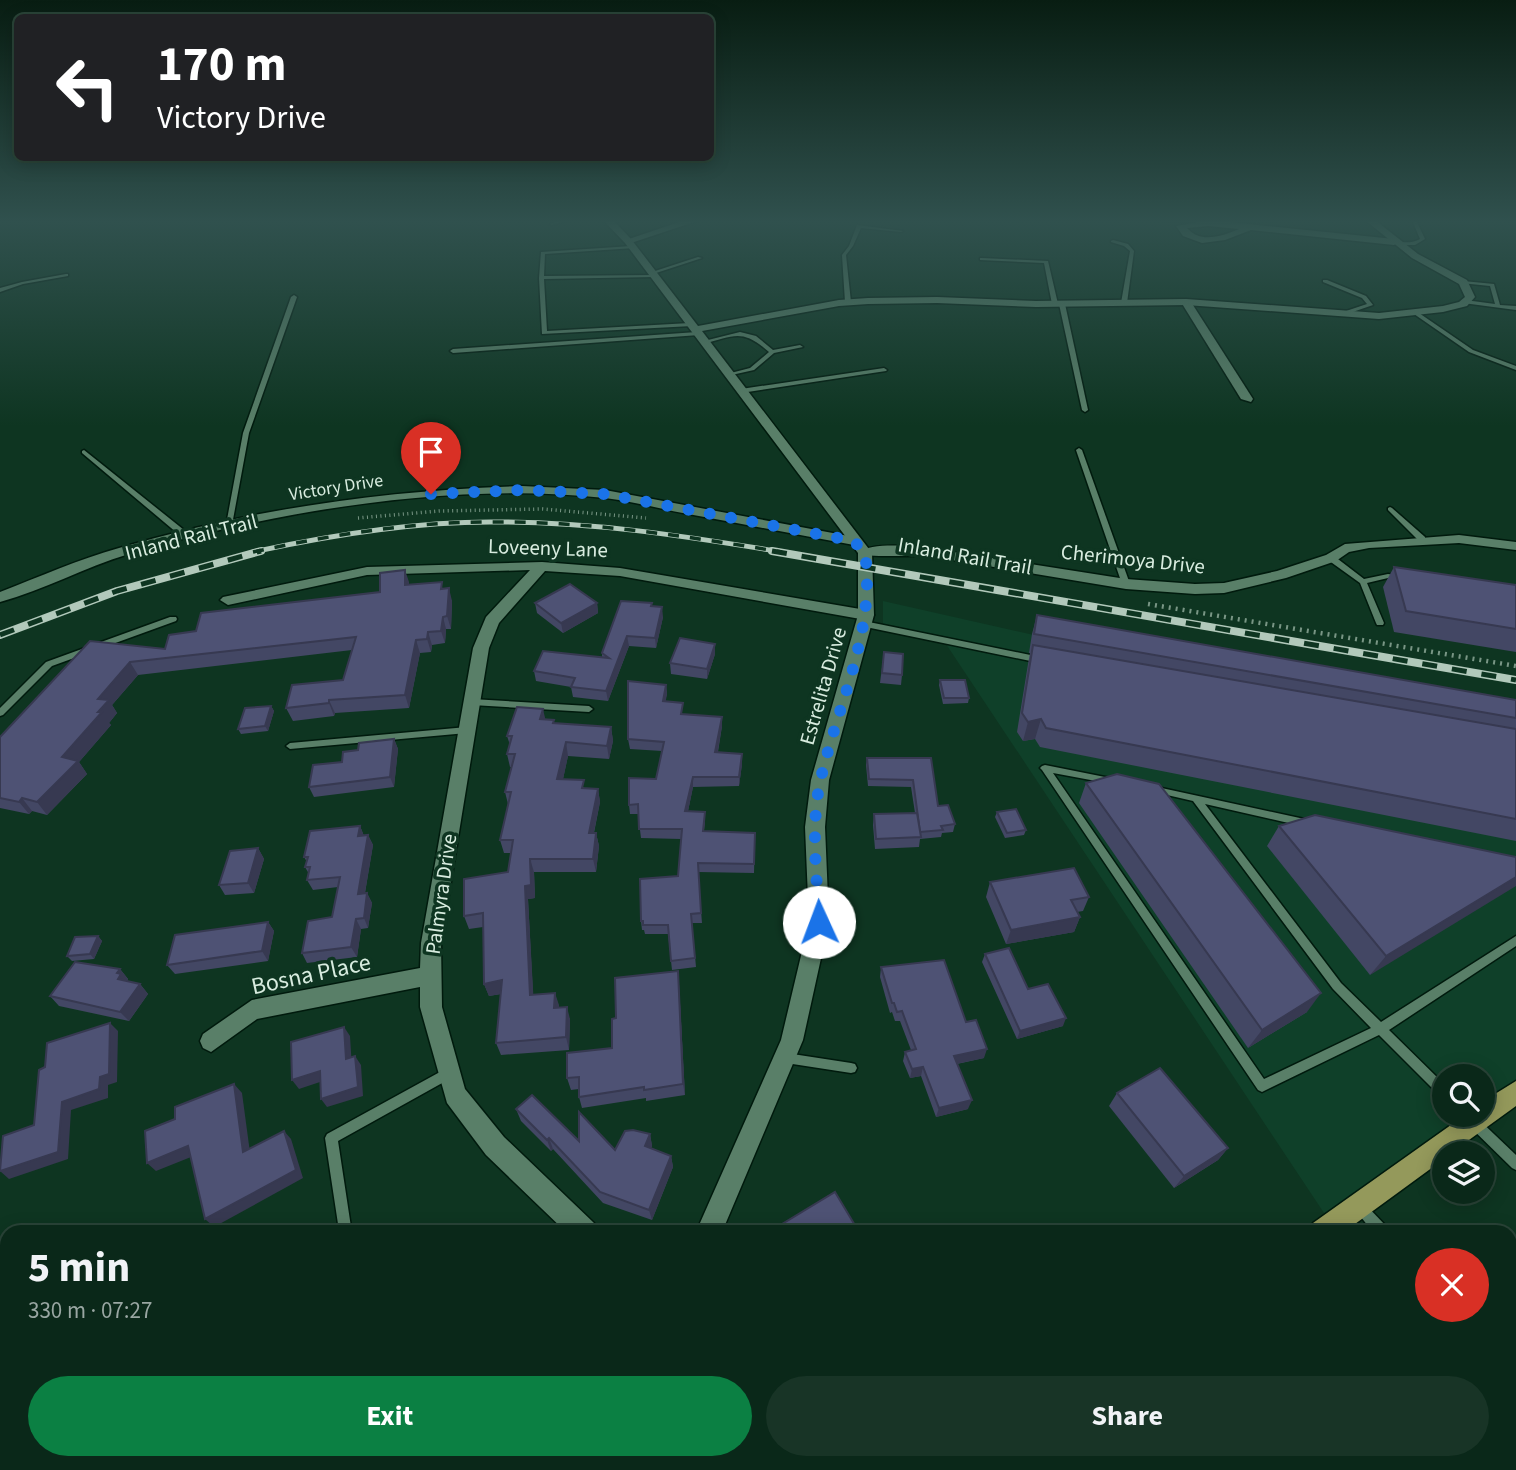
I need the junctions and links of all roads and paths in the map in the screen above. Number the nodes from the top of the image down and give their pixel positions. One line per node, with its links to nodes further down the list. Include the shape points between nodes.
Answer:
1 (542, 289): 19 (lane, via 544,333)
2 (664, 289): 19 (street)
3 (847, 289): 10 (lane)
4 (1054, 289): 14 (lane)
5 (1126, 289): 13 (lane)
6 (1344, 289): 18 (lane, via 1364,297 1370,305)
7 (1466, 289): 12 (street, via 1470,297)
8 (1493, 289): 15 (lane)
9 (294, 297): 34 (lane, via 246,433)
10 (848, 302): 14 (street); 19 (street)
11 (1186, 302): 13 (street); 18 (street); 27 (street)
12 (1465, 302): 15 (lane); 17 (street)
13 (1124, 303): 14 (street)
14 (1059, 304): 28 (lane)
15 (1498, 306): 16 (lane)
16 (1516, 308)
17 (1416, 313): 18 (street); 23 (lane, via 1471,351)
18 (1340, 314)
19 (696, 333): 21 (lane); 22 (lane, via 753,334); 25 (street)
20 (800, 346): 22 (lane)
21 (453, 351)
22 (772, 352): 25 (lane, via 752,369)
23 (1516, 368)
24 (884, 370): 26 (lane)
25 (729, 375): 26 (street)
26 (741, 391): 38 (street)
27 (1247, 399)
28 (1085, 410)
29 (1079, 450): 43 (lane)
30 (84, 452): 35 (lane)
31 (1390, 509): 36 (lane)
32 (351, 519): 33 (path, via 439,510 543,509)
33 (659, 520)
34 (229, 525): 35 (street, Victory Drive); 38 (street, Victory Drive, via 381,498 522,490 605,494)
35 (186, 536): 44 (street, Victory Drive, via 123,551)
36 (1422, 539): 37 (street, Cherimoya Drive); 39 (street, Cherimoya Drive, via 1345,548)
37 (1516, 546)
38 (859, 547): 43 (street, Cherimoya Drive, via 928,552); 48 (street, Estrelita Drive)
39 (1331, 558): 42 (lane); 43 (street, Cherimoya Drive, via 1224,588)
40 (542, 566): 45 (street, Loveeny Lane, via 367,571); 48 (street, Loveeny Lane, via 620,572); 52 (street, Palmyra Drive, via 492,621 481,648)
41 (1413, 580): 42 (lane, via 1388,576)
42 (1363, 582): 49 (lane)
43 (1126, 584)
44 (0, 597)
45 (228, 600)
46 (1136, 602): 51 (path)
47 (173, 619): 54 (lane, via 49,664)
48 (865, 619): 50 (lane); 65 (street, Estrelita Drive, via 820,780 815,827 819,922)
49 (1380, 623)
50 (1056, 663)
51 (1516, 666)
52 (472, 702): 53 (lane); 55 (street, Palmyra Drive)
53 (589, 709)
54 (0, 713)
55 (467, 730): 56 (lane); 62 (street, Palmyra Drive, via 431,943)
56 (290, 746)
57 (1128, 784): 63 (lane, via 1045,768 1262,1086)
58 (1141, 787): 59 (lane)
59 (1196, 798): 60 (lane); 63 (lane, via 1337,986)
60 (1316, 825)
61 (1516, 940): 63 (lane)
62 (430, 975): 64 (street, Bosna Place, via 252,1010); 67 (street, Palmyra Drive, via 431,1007)
63 (1380, 1029): 68 (lane)
64 (211, 1041)
65 (784, 1058): 66 (lane); 77 (street, Estrelita Drive)
66 (851, 1068)
67 (449, 1073): 75 (lane, via 331,1138); 76 (street, Palmyra Drive, via 455,1095 495,1146)
68 (1432, 1080)
69 (1516, 1092): 70 (main road)
70 (1495, 1104)
71 (1460, 1127): 74 (main road)
72 (1478, 1127): 73 (lane)
73 (1516, 1164)
74 (1359, 1205): 78 (main road); 79 (lane)
75 (345, 1225)
76 (573, 1225)
77 (712, 1225)
78 (1332, 1225)
79 (1375, 1225)

